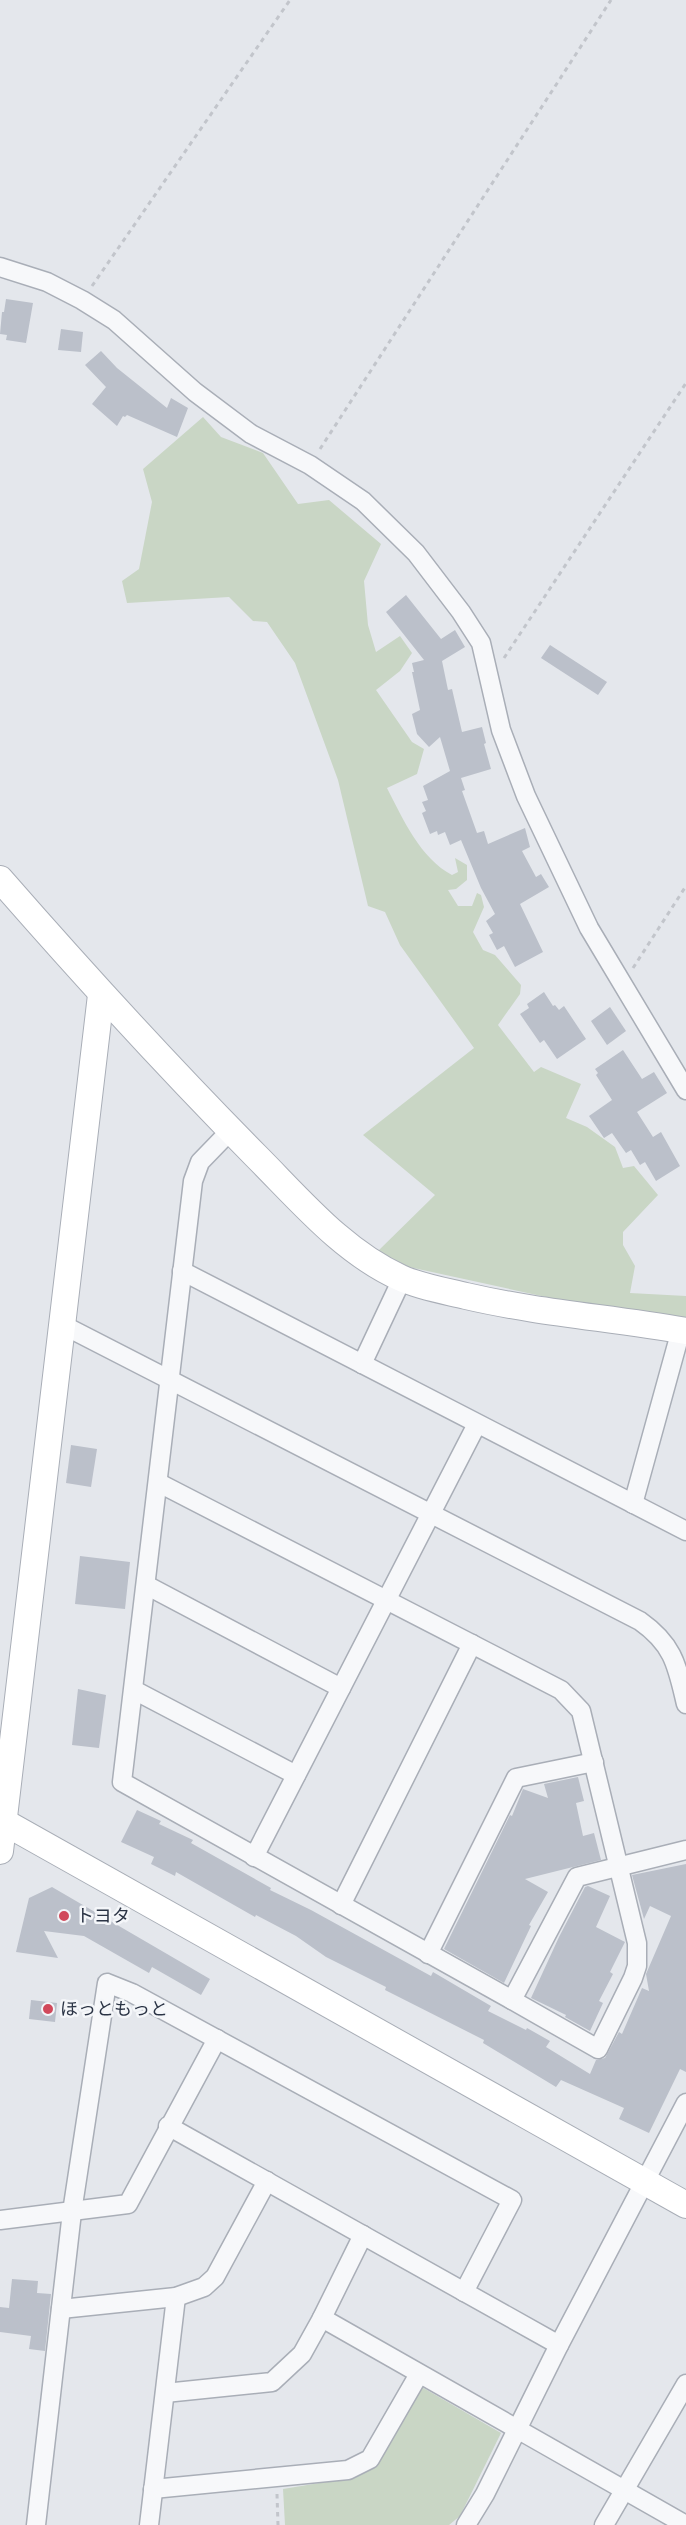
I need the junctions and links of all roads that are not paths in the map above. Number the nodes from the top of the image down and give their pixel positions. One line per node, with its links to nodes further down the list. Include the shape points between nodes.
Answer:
1 (0, 267): 4 (street, via 47,282 114,320 195,392 251,434 310,465 363,501 416,552 481,643 501,730 526,796 589,928)
2 (0, 879): 3 (street)
3 (101, 995): 5 (street); 8 (street)
4 (686, 1090)
5 (231, 1130): 6 (street, via 200,1162 193,1181); 7 (street, via 348,1246)
6 (182, 1270): 10 (street); 11 (street)
7 (402, 1279): 9 (street, via 483,1300); 10 (street)
8 (61, 1324): 11 (street); 26 (street)
9 (683, 1330): 14 (street)
10 (362, 1364): 12 (street)
11 (169, 1379): 13 (street); 15 (street)
12 (477, 1424): 14 (street); 15 (street)
13 (159, 1483): 17 (street); 18 (street)
14 (633, 1504): 16 (street)
15 (432, 1513): 18 (street); 20 (street, via 640,1621 665,1642)
16 (686, 1531)
17 (146, 1585): 21 (street); 22 (street)
18 (386, 1602): 19 (street); 21 (street)
19 (472, 1644): 24 (street, via 568,1695 582,1711); 31 (street)
20 (684, 1677): 23 (street)
21 (341, 1688): 25 (street)
22 (134, 1690): 25 (street); 29 (street, via 122,1782)
23 (686, 1704)
24 (594, 1762): 30 (street); 32 (street, via 516,1778)
25 (296, 1775): 29 (street)
26 (4, 1822): 28 (street); 38 (street)
27 (686, 1850): 30 (street)
28 (0, 1851)
29 (254, 1857): 31 (street)
30 (617, 1866): 33 (street, via 577,1877); 33 (street, via 637,1943 637,1966 598,2049)
31 (341, 1905): 32 (street)
32 (428, 1954): 33 (street)
33 (512, 2000)
34 (218, 2039): 36 (street); 40 (street, via 106,1983); 43 (street, via 512,2200)
35 (686, 2103): 38 (street)
36 (168, 2126): 37 (street); 40 (street, via 128,2204)
37 (267, 2181): 42 (street); 44 (street, via 215,2277 204,2287)
38 (645, 2182): 39 (street); 47 (street)
39 (686, 2205)
40 (72, 2212): 41 (street); 45 (street)
41 (0, 2220)
42 (363, 2235): 43 (street); 46 (street)
43 (464, 2292): 47 (street)
44 (176, 2297): 45 (street); 50 (street)
45 (61, 2309): 54 (street)
46 (322, 2318): 48 (street); 50 (street, via 302,2354 272,2382)
47 (559, 2345): 51 (street)
48 (419, 2374): 51 (street); 52 (street, via 370,2458 348,2470)
49 (686, 2384): 53 (street)
50 (165, 2393): 52 (street)
51 (517, 2431): 53 (street); 56 (street)
52 (153, 2488): 55 (street)
53 (624, 2490): 57 (street); 58 (street)
54 (36, 2525)
55 (149, 2525)
56 (466, 2525)
57 (604, 2525)
58 (686, 2525)

